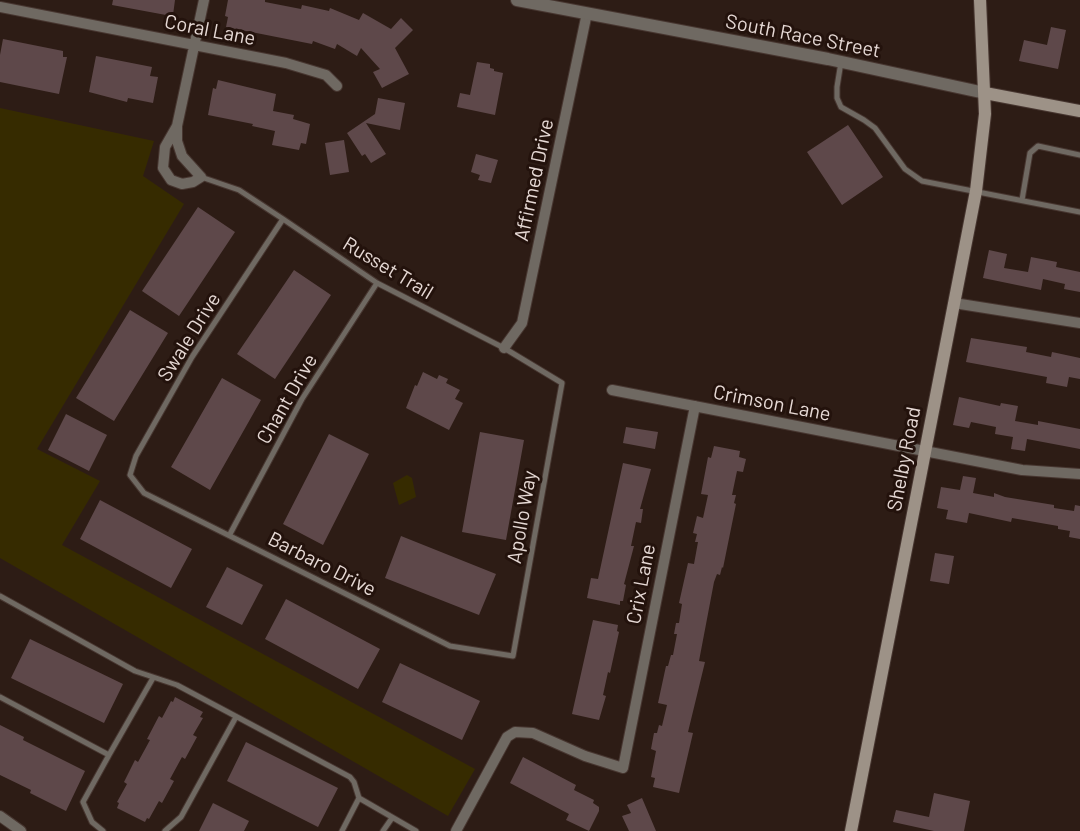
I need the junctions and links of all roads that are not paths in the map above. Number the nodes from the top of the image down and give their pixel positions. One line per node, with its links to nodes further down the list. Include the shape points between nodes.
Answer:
1 (204, 0): 6 (street)
2 (517, 0): 5 (street, South Race Street)
3 (980, 0): 9 (main road, Shelby Road)
4 (0, 7): 6 (street, Coral Lane)
5 (587, 13): 7 (street, South Race Street); 21 (street, Affirmed Drive, via 522,323)
6 (195, 46): 8 (street, Coral Lane, via 286,63 326,75); 11 (street)
7 (841, 62): 9 (street, South Race Street); 14 (lane, via 837,98 841,107 874,128 905,169 922,181)
8 (338, 86)
9 (985, 93): 10 (main road, South Race Street); 14 (main road, Shelby Road)
10 (1080, 111)
11 (177, 126): 13 (street, via 182,156); 13 (street, via 165,147 163,168 171,180 182,184)
12 (1080, 155): 15 (lane, via 1038,146 1030,153)
13 (201, 177): 17 (lane, Russet Trail, via 239,190)
14 (976, 191): 15 (lane); 19 (main road, Shelby Road)
15 (1022, 200): 16 (lane)
16 (1080, 212)
17 (283, 219): 18 (lane, Russet Trail); 27 (lane, Swale Drive, via 192,357 136,456)
18 (377, 282): 21 (lane, Russet Trail); 28 (lane, Chant Drive, via 302,399)
19 (954, 303): 20 (street); 25 (main road, Shelby Road)
20 (1080, 323)
21 (504, 348): 22 (lane, Russet Trail)
22 (562, 383): 30 (lane, Apollo Way)
23 (612, 390): 24 (street, Crimson Lane)
24 (695, 406): 25 (street, Crimson Lane); 44 (street, Crix Lane, via 623,768 533,733 515,732 507,737)
25 (926, 452): 26 (street, Crimson Lane, via 1022,470); 45 (main road, Shelby Road)
26 (1080, 474)
27 (130, 475): 28 (lane, Barbaro Drive, via 144,493)
28 (230, 534): 30 (lane, Barbaro Drive, via 450,646)
29 (0, 596): 31 (lane)
30 (513, 656)
31 (153, 678): 33 (lane, via 177,685); 34 (lane)
32 (0, 697): 34 (lane)
33 (236, 717): 35 (lane, via 350,777); 40 (lane, via 181,817)
34 (109, 755): 39 (lane, via 83,802 92,822)
35 (359, 798): 37 (lane); 41 (lane)
36 (0, 816): 38 (street)
37 (392, 818): 42 (lane); 43 (lane)
38 (21, 831)
39 (103, 831)
40 (165, 831)
41 (342, 831)
42 (383, 831)
43 (416, 831)
44 (456, 831)
45 (851, 831)

